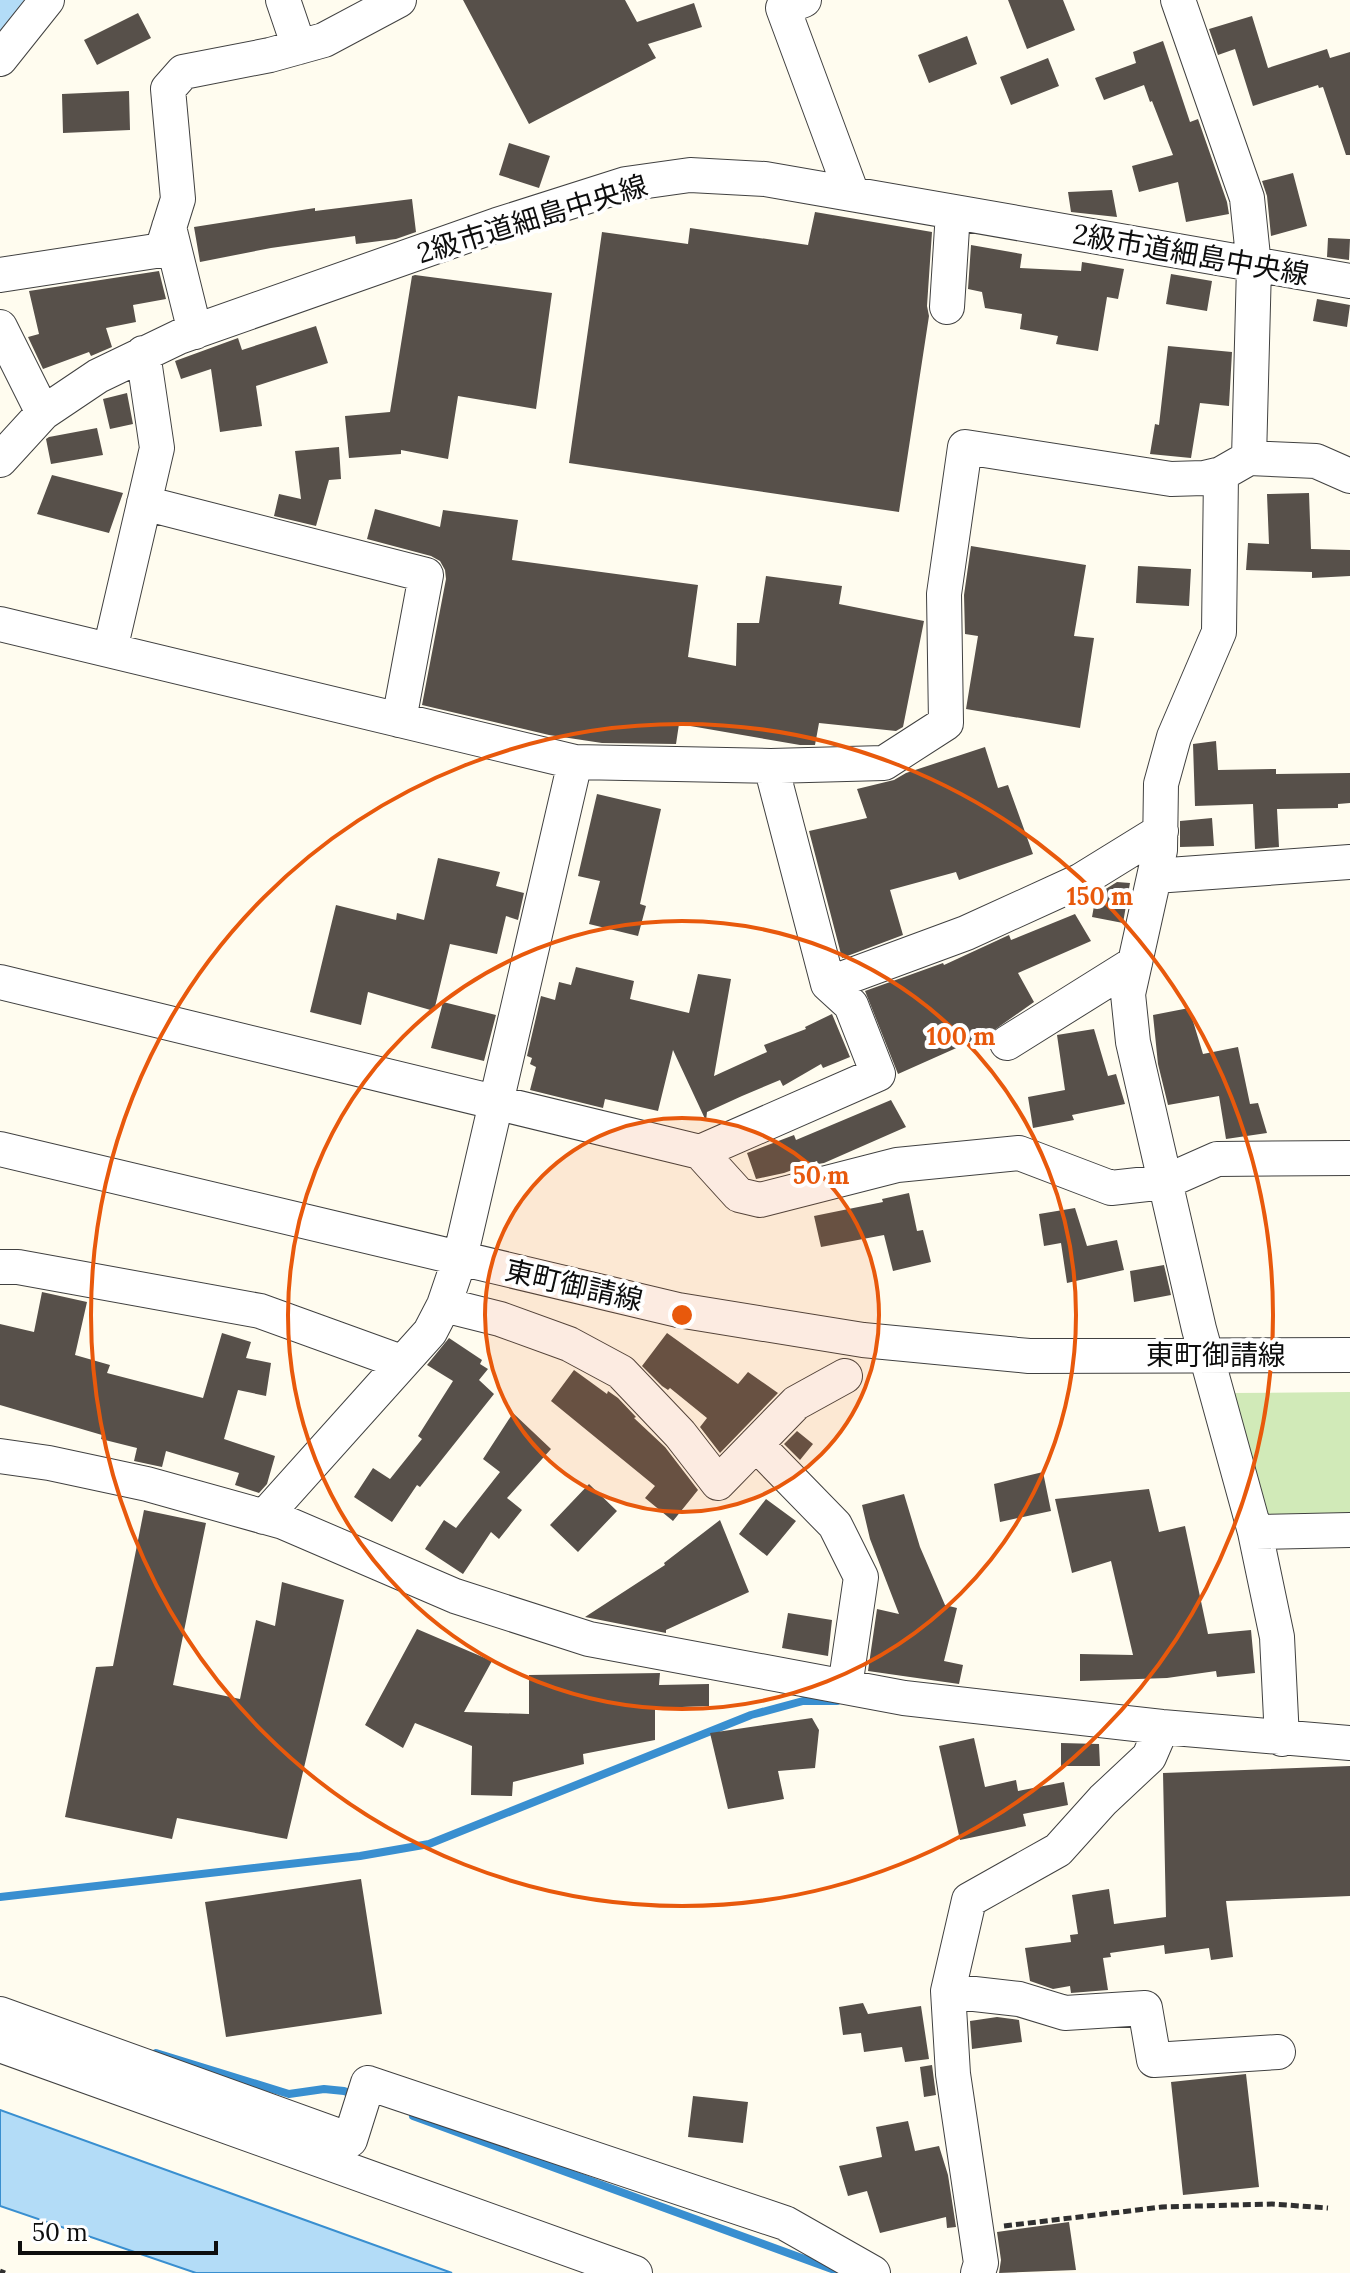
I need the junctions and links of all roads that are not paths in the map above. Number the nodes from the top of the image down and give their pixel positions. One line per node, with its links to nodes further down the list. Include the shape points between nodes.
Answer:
1 (47, 0): 7 (street)
2 (283, 0): 6 (street)
3 (399, 0): 6 (street, via 324,40)
4 (804, 0): 8 (street, via 783,8)
5 (1178, 0): 11 (street, via 1247,198)
6 (299, 47): 10 (street, via 183,72 168,89 178,199)
7 (0, 59)
8 (852, 194): 9 (street, 2級市道細島中央線); 16 (street, 2級市道細島中央線, via 765,179 690,175 626,184)
9 (953, 212): 11 (street, 2級市道細島中央線); 14 (street)
10 (169, 227): 12 (street, via 162,250); 16 (street)
11 (1254, 266): 13 (street, 2級市道細島中央線); 21 (street)
12 (0, 275)
13 (1350, 281)
14 (947, 307)
15 (0, 327): 18 (street)
16 (195, 332): 17 (street, 2級市道細島中央線)
17 (143, 353): 18 (street, 2級市道細島中央線); 23 (street, via 157,448)
18 (42, 409): 19 (street); 20 (street, 2級市道細島中央線)
19 (0, 422)
20 (0, 460)
21 (1235, 466): 22 (street, via 1316,461); 28 (street, via 1204,478 1171,479 965,447 944,594 946,723 884,763); 29 (street, via 1219,632 1174,737 1161,784)
22 (1350, 476)
23 (144, 503): 25 (street); 26 (street, via 426,575)
24 (0, 624): 25 (street)
25 (110, 650): 26 (street)
26 (399, 720): 27 (street)
27 (575, 762): 28 (street); 36 (street)
28 (771, 766): 34 (street)
29 (1161, 831): 31 (street); 34 (street, via 1080,881 966,933)
30 (1350, 862): 31 (street)
31 (1155, 876): 32 (street)
32 (1135, 963): 35 (street); 40 (street, via 1128,994 1133,1042)
33 (0, 982): 36 (street)
34 (828, 984): 38 (street, via 851,1005 878,1074)
35 (1007, 1043)
36 (495, 1102): 38 (street); 41 (street)
37 (0, 1149): 41 (street, 東町御請線)
38 (700, 1152): 40 (street, via 739,1195 760,1200 897,1165 1019,1153 1111,1188)
39 (1350, 1158): 40 (street, via 1217,1159)
40 (1165, 1182): 44 (street)
41 (460, 1258): 43 (street); 44 (street, 東町御請線, via 678,1310 863,1340 1029,1356)
42 (0, 1267): 46 (street, via 260,1311)
43 (444, 1305): 46 (street, via 430,1332); 48 (street, via 569,1344 621,1372 718,1483)
44 (1206, 1355): 45 (street, 東町御請線); 52 (street)
45 (1350, 1355)
46 (401, 1362): 50 (street)
47 (845, 1376): 48 (street, via 796,1403)
48 (756, 1444): 53 (street, via 835,1525 861,1577)
49 (0, 1456): 50 (street, via 147,1484)
50 (264, 1517): 53 (street, via 455,1596 589,1639)
51 (1350, 1530): 52 (street)
52 (1255, 1532): 55 (street, via 1277,1637)
53 (845, 1687): 54 (street)
54 (1162, 1727): 55 (street); 57 (street, via 1149,1757 1058,1850 969,1900)
55 (1282, 1739): 56 (street)
56 (1350, 1743)
57 (948, 1991): 60 (street, via 1019,1999 1065,2013 1145,2008 1154,2060); 64 (street, via 953,2074 981,2263)
58 (0, 2014): 61 (street)
59 (0, 2045): 61 (street)
60 (1278, 2052)
61 (344, 2154): 62 (street); 63 (street, via 368,2083 785,2223)
62 (635, 2273)
63 (873, 2273)
64 (978, 2273)

